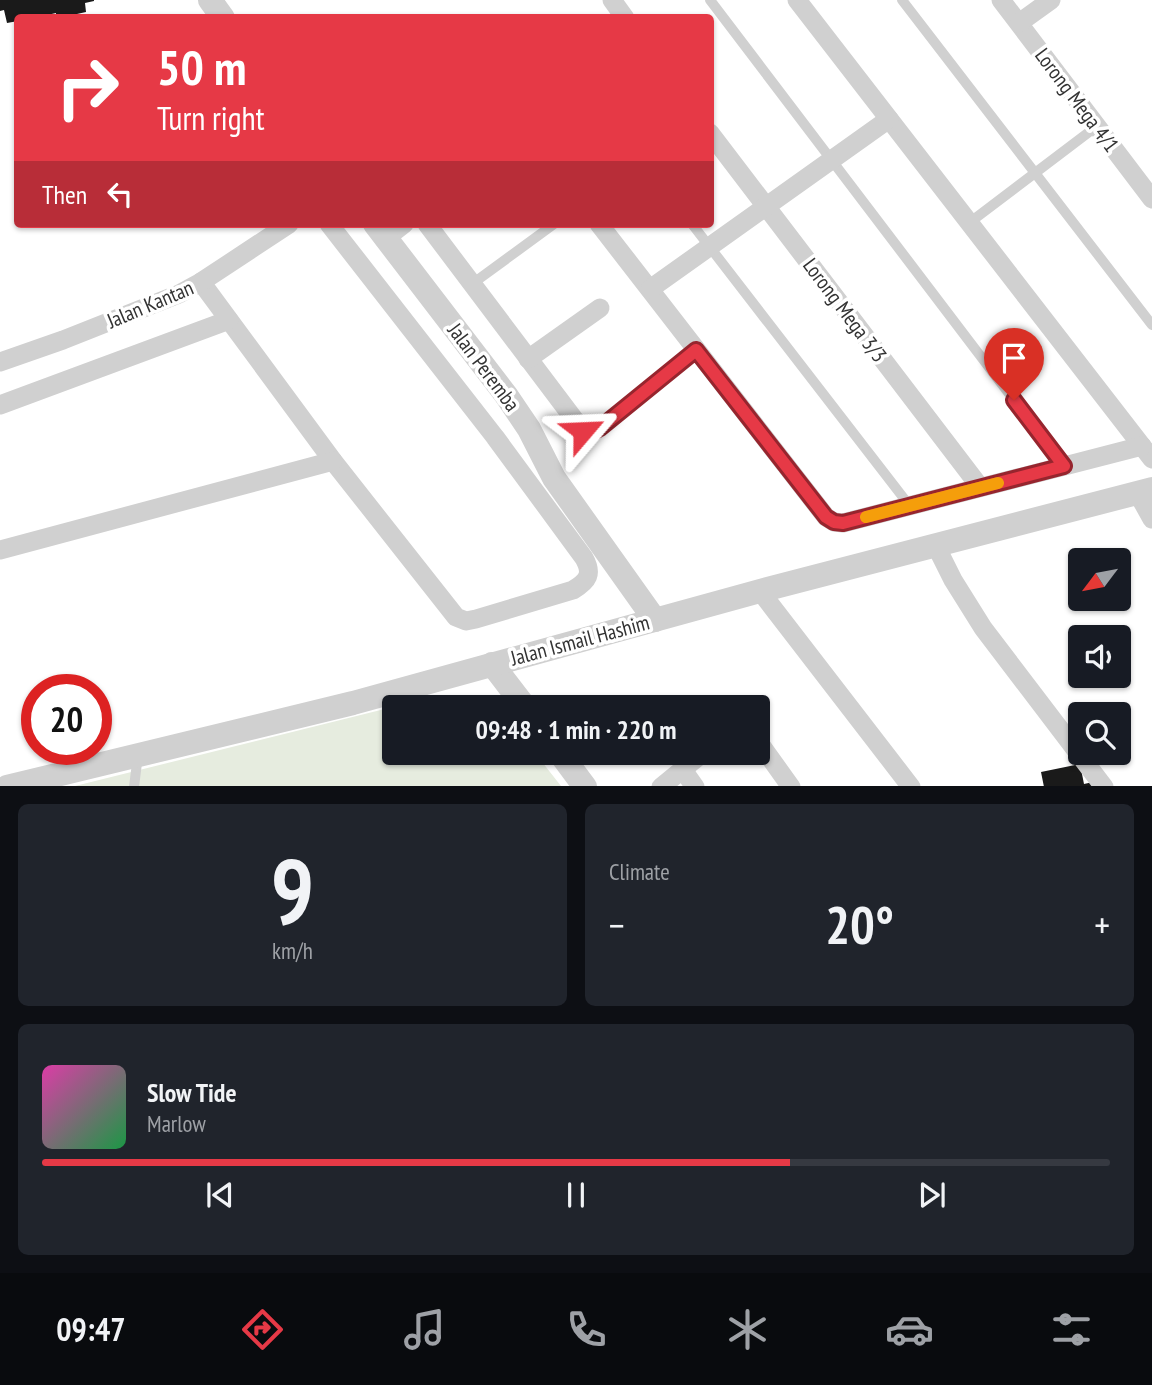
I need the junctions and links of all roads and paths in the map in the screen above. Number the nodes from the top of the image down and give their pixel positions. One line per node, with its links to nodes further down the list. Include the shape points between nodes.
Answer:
1 (710, 0): 10 (lane)
2 (797, 0): 7 (street)
3 (902, 0): 11 (lane)
4 (1001, 0): 6 (street, Lorong Mega 4/1)
5 (1051, 0): 6 (street)
6 (1019, 23): 8 (street, Lorong Mega 4/1)
7 (889, 120): 10 (street); 14 (street)
8 (1097, 125): 11 (lane); 12 (street, Lorong Mega 4/1)
9 (714, 138): 13 (street, Lorong Mega 3/3)
10 (831, 161): 13 (street); 36 (lane)
11 (1035, 173): 14 (lane); 28 (lane)
12 (1152, 199)
13 (766, 207): 22 (street); 37 (street, Lorong Mega 3/3)
14 (969, 223): 34 (street)
15 (283, 228): 23 (street, Jalan Kantan)
16 (332, 228): 35 (street, via 503,448 584,558 590,575 573,590 466,621 456,617)
17 (430, 228): 24 (street)
18 (549, 228): 24 (lane)
19 (602, 228): 25 (street)
20 (695, 228): 22 (lane)
21 (388, 229): 44 (street, Jalan Peremba, via 506,395 554,478)
22 (709, 247): 25 (street); 39 (lane)
23 (201, 282): 27 (street); 31 (street, Jalan Kantan)
24 (472, 284): 30 (street)
25 (650, 289): 29 (street)
26 (600, 308): 30 (street)
27 (229, 320): 32 (street); 35 (street)
28 (1152, 325)
29 (696, 350): 33 (lane, via 600,428); 39 (street, via 826,517 843,523)
30 (528, 359): 33 (street)
31 (0, 362)
32 (0, 405)
33 (583, 431)
34 (1147, 452): 36 (street)
35 (333, 461): 42 (street)
36 (1064, 466): 37 (street)
37 (980, 487): 39 (street)
38 (1145, 491): 40 (street); 41 (street, Jalan Ismail Hashim)
39 (909, 505)
40 (1152, 519)
41 (936, 547): 43 (street, Jalan Ismail Hashim); 59 (street, via 983,628)
42 (0, 550)
43 (760, 591): 44 (street, Jalan Ismail Hashim); 58 (street)
44 (655, 620): 45 (street, Jalan Ismail Hashim)
45 (492, 664): 46 (street); 47 (street, Jalan Ismail Hashim)
46 (516, 695)
47 (139, 755): 52 (street, Jalan Ismail Hashim); 53 (lane)
48 (770, 757): 57 (street)
49 (569, 765): 54 (street)
50 (689, 765): 51 (street)
51 (683, 770): 55 (street); 56 (street)
52 (7, 786)
53 (134, 786)
54 (585, 786)
55 (661, 786)
56 (695, 786)
57 (791, 786)
58 (911, 786)
59 (1104, 786)

